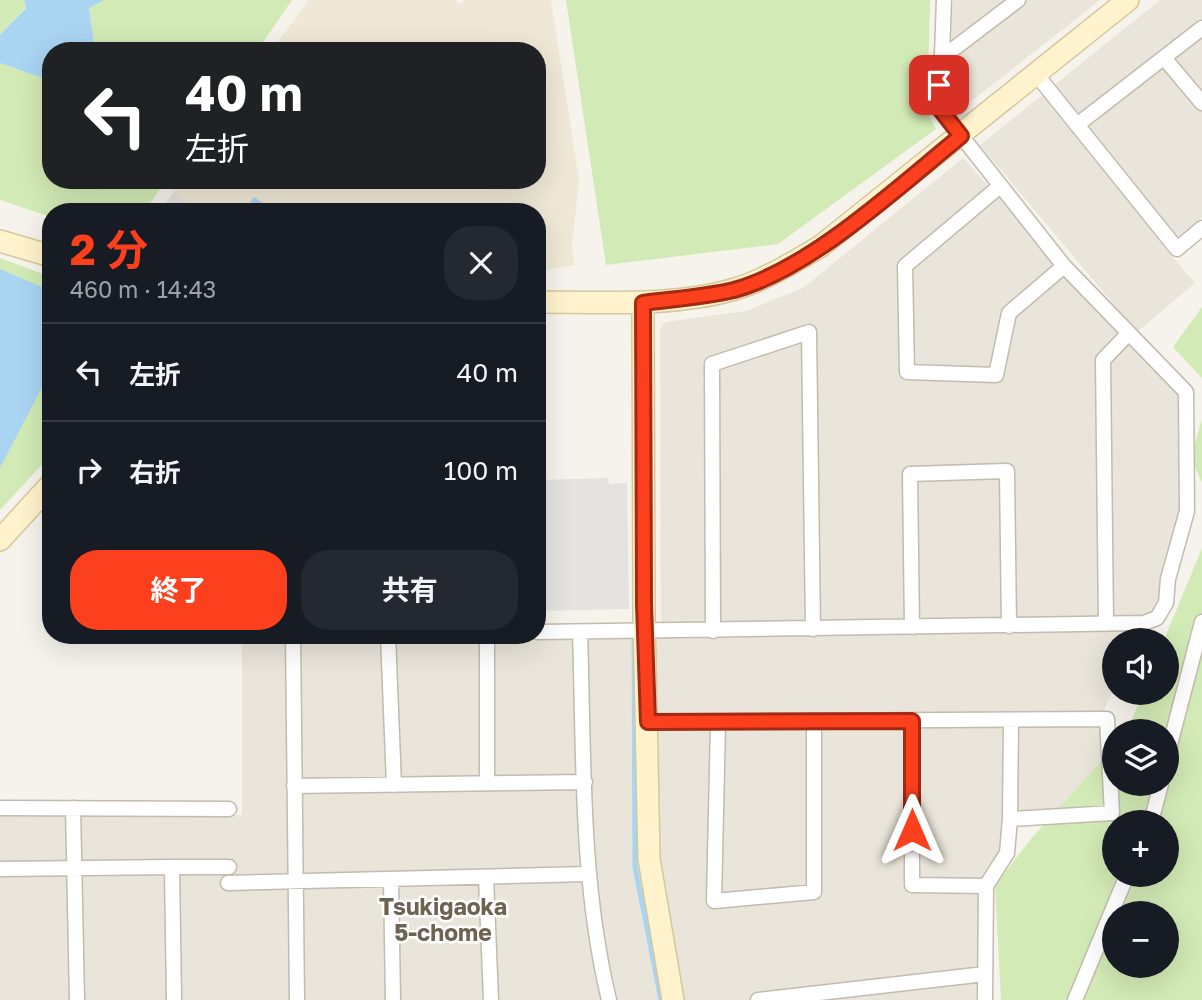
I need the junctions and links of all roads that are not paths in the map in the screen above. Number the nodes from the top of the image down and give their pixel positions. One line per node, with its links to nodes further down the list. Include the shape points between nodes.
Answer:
1 (944, 0): 6 (street)
2 (1018, 0): 6 (street)
3 (1128, 0): 7 (street)
4 (1202, 28): 5 (street)
5 (1165, 59): 8 (street); 9 (street)
6 (939, 60): 10 (street, via 940,109)
7 (1036, 74): 9 (street); 10 (street)
8 (1202, 103)
9 (1077, 125): 12 (street, via 1177,249)
10 (961, 136): 11 (street); 17 (street, via 821,246 779,271 734,290)
11 (1000, 186): 15 (street); 15 (street, via 905,266 907,372 996,375 1009,313)
12 (1202, 228)
13 (0, 241): 14 (street)
14 (42, 253)
15 (1064, 266): 18 (street)
16 (546, 302): 17 (street)
17 (643, 303): 29 (street)
18 (1127, 335): 22 (street, via 1103,360); 22 (street, via 1186,393 1187,511 1166,603 1157,618)
19 (42, 494): 20 (street)
20 (0, 540)
21 (1202, 622): 33 (street)
22 (1106, 624): 23 (street)
23 (1009, 626): 24 (street); 24 (street, via 1007,471 910,474)
24 (912, 628): 25 (street)
25 (813, 629): 26 (street); 26 (street, via 808,332 712,364)
26 (713, 631): 29 (street)
27 (546, 632): 28 (street)
28 (580, 632): 29 (street); 39 (street)
29 (645, 632): 37 (street)
30 (293, 644): 42 (street)
31 (388, 644): 41 (street)
32 (487, 644): 40 (street)
33 (1176, 719)
34 (1012, 720): 36 (street); 46 (street); 46 (street, via 1107,719 1112,813)
35 (814, 721): 36 (street); 38 (street); 38 (street, via 814,892 714,901)
36 (912, 721): 56 (street, via 912,885)
37 (648, 722): 38 (street); 65 (street, via 649,859)
38 (718, 722)
39 (584, 782): 40 (street); 51 (street)
40 (487, 783): 41 (street)
41 (394, 785): 42 (street)
42 (294, 786): 54 (street)
43 (0, 808): 44 (street)
44 (73, 808): 45 (street); 49 (street)
45 (229, 809)
46 (1010, 819): 56 (street, via 1007,853)
47 (172, 867): 48 (street); 49 (street); 60 (street)
48 (229, 867)
49 (74, 868): 50 (street); 59 (street)
50 (0, 869)
51 (587, 874): 52 (street); 64 (street)
52 (486, 877): 53 (street); 63 (street)
53 (391, 879): 54 (street); 62 (street)
54 (295, 882): 55 (street); 61 (street)
55 (229, 883)
56 (986, 886): 58 (street)
57 (1122, 887): 68 (street)
58 (985, 974): 66 (street); 67 (street)
59 (77, 1000)
60 (174, 1000)
61 (297, 1000)
62 (393, 1000)
63 (491, 1000)
64 (609, 1000)
65 (673, 1000)
66 (758, 1000)
67 (985, 1000)
68 (1075, 1000)

